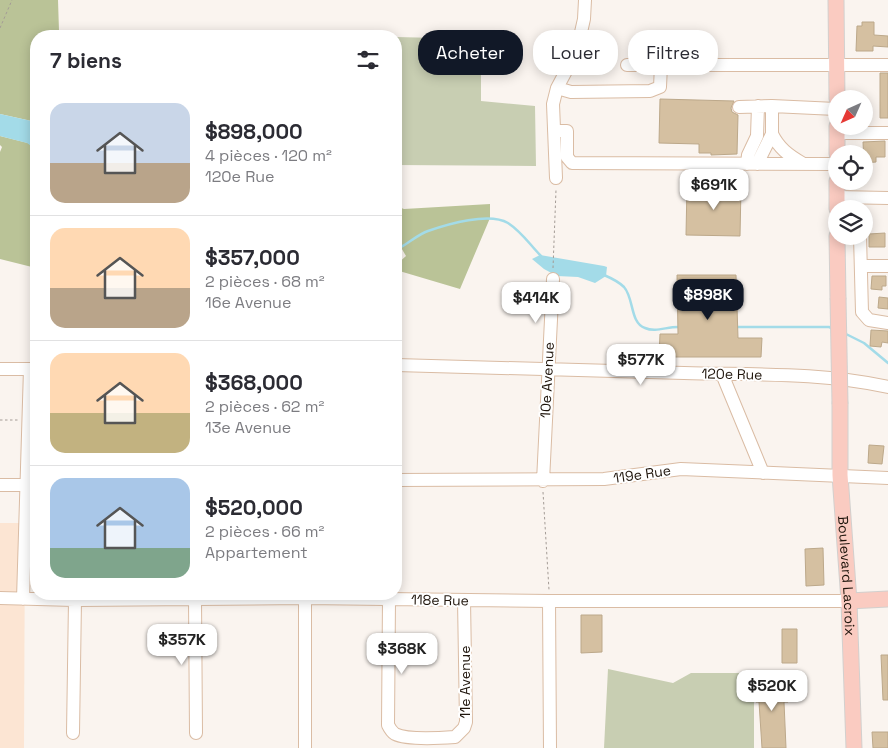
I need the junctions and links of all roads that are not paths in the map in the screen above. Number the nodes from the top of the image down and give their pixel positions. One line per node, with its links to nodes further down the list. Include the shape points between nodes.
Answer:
1 (585, 0): 7 (street, via 582,30 573,58)
2 (836, 0): 4 (main road)
3 (718, 65): 4 (street)
4 (837, 65): 5 (street); 8 (main road)
5 (888, 65)
6 (661, 75): 7 (street, via 660,87 650,91 571,92)
7 (557, 88): 13 (street, via 553,104)
8 (837, 90)
9 (758, 106): 10 (street); 11 (street); 17 (street, via 757,136 748,155)
10 (772, 106): 12 (street); 16 (street)
11 (739, 107)
12 (828, 109)
13 (554, 131): 17 (street, via 568,131 567,157 572,163); 20 (street)
14 (873, 132): 15 (street)
15 (888, 133)
16 (772, 134): 17 (street); 18 (street, via 789,156)
17 (752, 164): 18 (street)
18 (805, 164): 19 (street)
19 (828, 164)
20 (556, 178)
21 (888, 198): 22 (street)
22 (873, 201)
23 (837, 245): 36 (main road, Boulevard Lacroix, bridge)
24 (860, 245): 25 (street)
25 (861, 266): 26 (street); 28 (street, via 864,316)
26 (888, 266)
27 (553, 279): 32 (street, 10e Avenue)
28 (888, 323)
29 (402, 365): 32 (street, 120e Rue)
30 (0, 369): 31 (street)
31 (30, 369)
32 (548, 370): 33 (street, 120e Rue); 39 (street, 10e Avenue)
33 (722, 374): 34 (street, 120e Rue, via 831,378); 35 (street)
34 (888, 387)
35 (763, 472): 36 (street, 119e Rue); 39 (street, 119e Rue, via 681,469 604,479)
36 (840, 475): 37 (street, 119e Rue); 54 (main road, Boulevard Lacroix)
37 (888, 478)
38 (402, 480): 39 (street, 119e Rue)
39 (543, 481)
40 (0, 484): 41 (street)
41 (30, 485)
42 (30, 499): 44 (street)
43 (0, 598): 44 (street, 118e Rue)
44 (23, 599): 45 (street, 118e Rue)
45 (30, 599)
46 (402, 599): 52 (street, 118e Rue)
47 (888, 599): 54 (main road)
48 (75, 600): 56 (street)
49 (195, 600): 55 (street)
50 (305, 600): 57 (street)
51 (389, 600): 52 (street, 11e Avenue, via 388,725 398,736 431,738 455,737 466,722)
52 (464, 600): 53 (street, 118e Rue)
53 (549, 601): 54 (street, 118e Rue); 58 (street)
54 (850, 601): 59 (main road, Boulevard Lacroix)
55 (196, 733)
56 (73, 734)
57 (305, 748)
58 (550, 748)
59 (854, 748)

